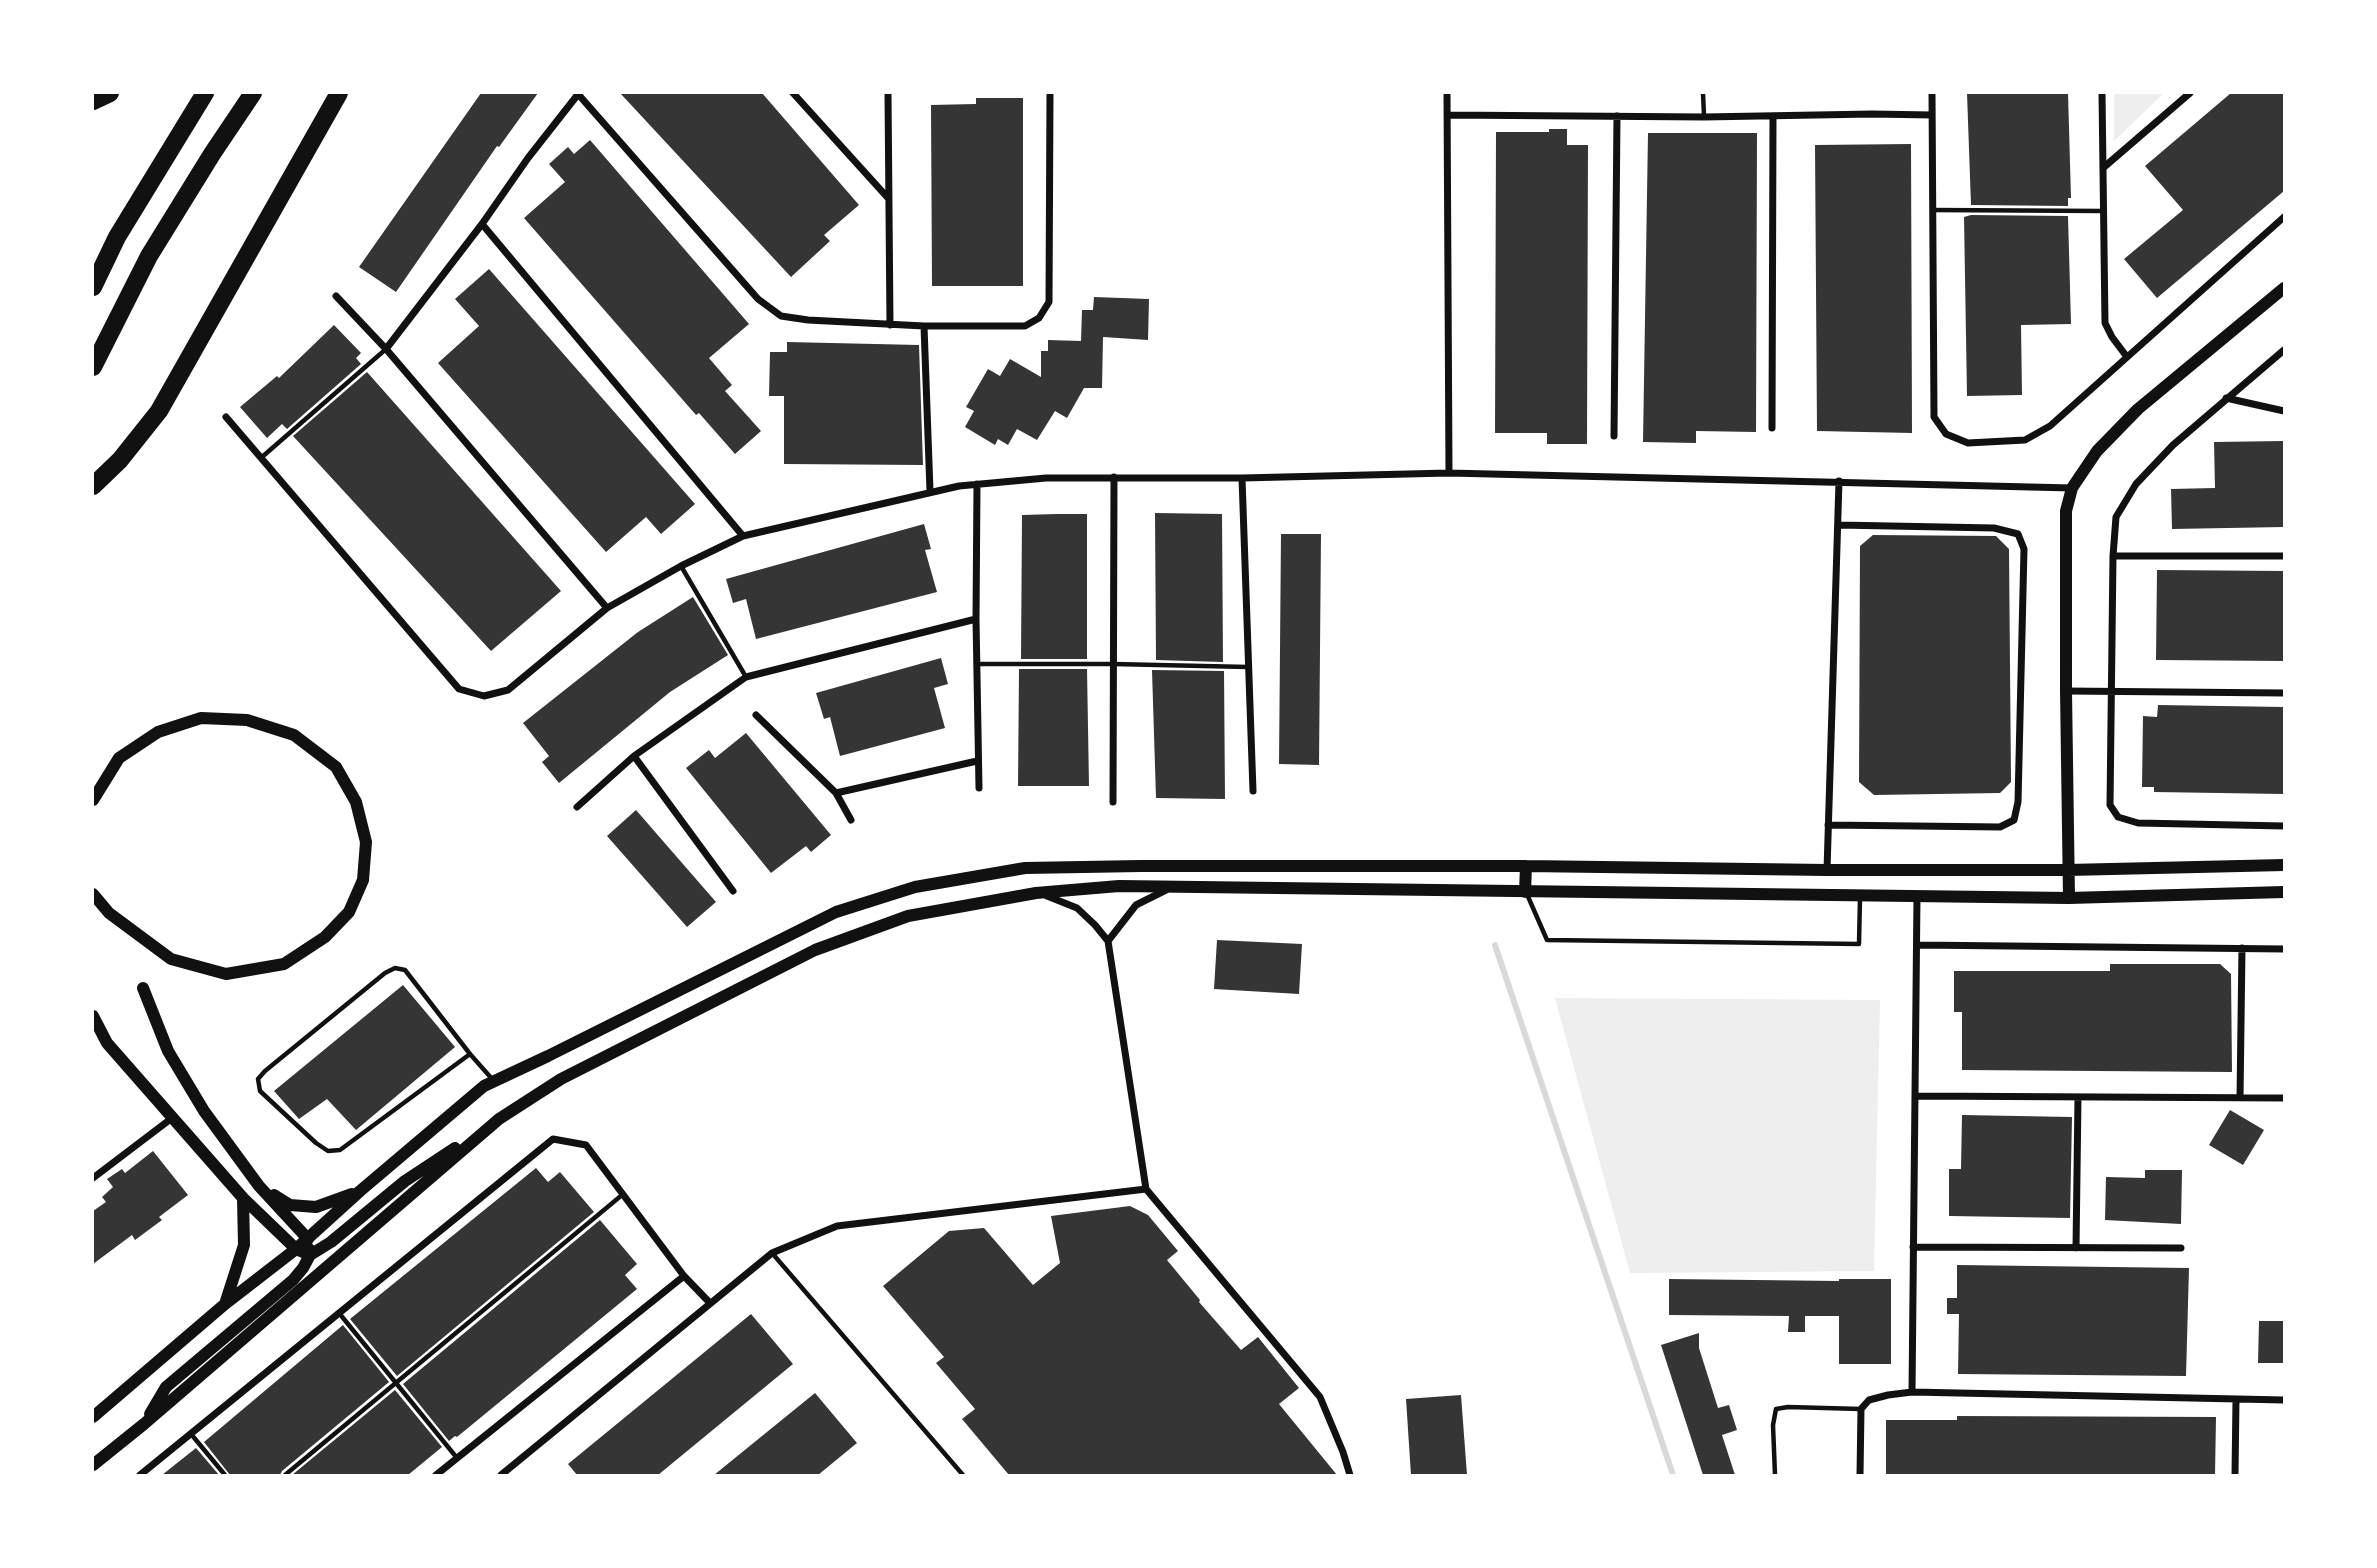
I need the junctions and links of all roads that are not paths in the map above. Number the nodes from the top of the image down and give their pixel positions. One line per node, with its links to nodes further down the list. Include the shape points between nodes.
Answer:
1 (110, 93): 14 (highway)
2 (205, 93): 26 (highway, via 117,237)
3 (253, 93): 34 (highway, via 149,256)
4 (339, 93): 46 (highway, via 159,411)
5 (578, 93): 25 (street); 29 (street, via 758,299 781,316)
6 (793, 93): 21 (street)
7 (888, 93): 21 (street)
8 (1050, 93): 30 (street, via 1049,302 1039,318 1025,326)
9 (1447, 93): 15 (street)
10 (1703, 93): 19 (lane)
11 (1932, 93): 16 (street)
12 (2102, 93): 20 (street)
13 (2190, 93): 20 (street)
14 (93, 101)
15 (1447, 115): 18 (street); 41 (street)
16 (1932, 115): 17 (street); 22 (street)
17 (1773, 116): 19 (street); 38 (street)
18 (1617, 117): 19 (street); 39 (street)
19 (1704, 117)
20 (2103, 168): 23 (street)
21 (888, 198): 29 (street)
22 (1933, 210): 23 (lane); 33 (street, via 1934,417 1946,434 1968,443 2025,440 2050,426)
23 (2103, 211): 33 (street, via 2105,323)
24 (2284, 216): 33 (street)
25 (482, 225): 31 (street); 50 (street)
26 (93, 287)
27 (2284, 288): 47 (street, via 2138,409 2097,451)
28 (336, 296): 31 (street)
29 (890, 325): 30 (street)
30 (924, 326): 48 (street)
31 (386, 349): 40 (lane); 54 (street)
32 (2284, 350): 35 (street)
33 (2127, 357)
34 (93, 367)
35 (2226, 398): 36 (street); 51 (street, via 2136,484 2116,517)
36 (2284, 411)
37 (226, 417): 40 (street)
38 (1772, 428)
39 (1614, 436)
40 (262, 457): 54 (street, via 459,689 484,696 508,690)
41 (1449, 473): 43 (street); 44 (street)
42 (1114, 477): 43 (street); 45 (street); 57 (street)
43 (1242, 478): 58 (street)
44 (1839, 481): 47 (street); 49 (street)
45 (977, 484): 48 (street); 55 (street)
46 (93, 486)
47 (2072, 488): 60 (street, via 2066,511)
48 (930, 491): 50 (street)
49 (1838, 525): 73 (street); 73 (street, via 1994,528 2018,534 2024,549 2018,802 2014,820 2000,827)
50 (743, 536): 53 (street)
51 (2113, 556): 52 (street); 61 (street)
52 (2284, 556)
53 (681, 566): 54 (street); 59 (lane)
54 (607, 608)
55 (976, 619): 56 (street); 59 (street)
56 (976, 664): 57 (lane); 65 (street)
57 (1113, 664): 58 (lane); 70 (street)
58 (1249, 667): 67 (street)
59 (746, 677): 64 (street)
60 (2066, 691): 61 (street); 78 (street)
61 (2111, 691): 62 (street); 74 (street, via 2110,805 2118,817 2138,823)
62 (2284, 694)
63 (755, 715): 68 (street)
64 (634, 757): 71 (street); 80 (street)
65 (977, 761): 66 (street); 68 (street)
66 (979, 788)
67 (1253, 791)
68 (836, 793): 72 (street)
69 (93, 800): 84 (street, via 119,758 158,732 201,718 247,720 294,735 336,767 356,802 366,842 363,880 349,912 325,937 284,964 226,974 171,958 109,913)
70 (1113, 802)
71 (577, 807)
72 (851, 820)
73 (1828, 825): 77 (street)
74 (2284, 826)
75 (2284, 865): 78 (street)
76 (1526, 866): 77 (street); 81 (street); 95 (street, via 1025,868 915,887 836,912)
77 (1827, 870): 78 (street)
78 (2068, 870): 87 (street)
79 (1171, 887): 81 (street); 83 (street); 88 (street, via 1136,905)
80 (733, 891)
81 (1525, 892): 85 (street); 85 (lane, via 1547,940 1858,944)
82 (2284, 892): 87 (street)
83 (1036, 893): 88 (street, via 1077,908); 101 (street, via 908,916 815,950 561,1079)
84 (93, 894)
85 (1860, 896): 86 (street)
86 (1917, 896): 87 (street); 89 (street)
87 (2069, 898)
88 (1108, 942): 104 (street)
89 (1917, 946): 90 (street); 96 (street)
90 (2242, 948): 91 (street); 98 (street)
91 (2284, 949)
92 (143, 988): 103 (street, via 169,1051 204,1111)
93 (93, 1016): 100 (street, via 107,1043)
94 (470, 1054): 94 (lane, via 340,1150 328,1151 316,1143 260,1091 258,1079 395,968 405,970); 95 (lane)
95 (494, 1081): 105 (street)
96 (1915, 1096): 97 (street); 109 (street)
97 (2077, 1097): 98 (street); 110 (street)
98 (2240, 1098): 99 (street)
99 (2284, 1098)
100 (172, 1118): 102 (street); 107 (street)
101 (499, 1119): 114 (street, via 405,1181); 125 (street)
102 (93, 1178)
103 (259, 1186): 105 (street, via 290,1205 316,1208); 108 (street)
104 (1146, 1189): 113 (street, via 836,1226); 135 (street, via 1320,1397)
105 (360, 1191): 108 (street)
106 (622, 1195): 115 (street); 118 (street, via 586,1145 553,1139); 119 (lane)
107 (243, 1198): 112 (street); 117 (street, via 244,1245)
108 (308, 1238): 112 (street); 114 (street)
109 (1913, 1247): 110 (street); 120 (street)
110 (2076, 1248): 111 (street)
111 (2181, 1248)
112 (296, 1249): 114 (street); 117 (street)
113 (772, 1253): 116 (street); 134 (lane)
114 (310, 1255): 125 (street, via 293,1280 166,1387)
115 (684, 1276): 116 (street); 127 (street)
116 (710, 1303): 133 (street)
117 (225, 1304): 124 (street)
118 (339, 1313): 119 (lane); 126 (street)
119 (396, 1384): 127 (lane); 131 (lane)
120 (1912, 1392): 121 (street); 123 (street, via 1869,1400)
121 (2235, 1399): 122 (street); 138 (street)
122 (2284, 1400)
123 (1861, 1409): 136 (lane, via 1776,1409); 137 (street)
124 (93, 1417)
125 (144, 1424): 128 (street)
126 (191, 1434): 129 (street); 130 (lane)
127 (457, 1458): 132 (street)
128 (93, 1465)
129 (140, 1475)
130 (225, 1475)
131 (285, 1475)
132 (436, 1475)
133 (501, 1475)
134 (963, 1475)
135 (1350, 1475)
136 (1774, 1475)
137 (1860, 1475)
138 (2235, 1475)

